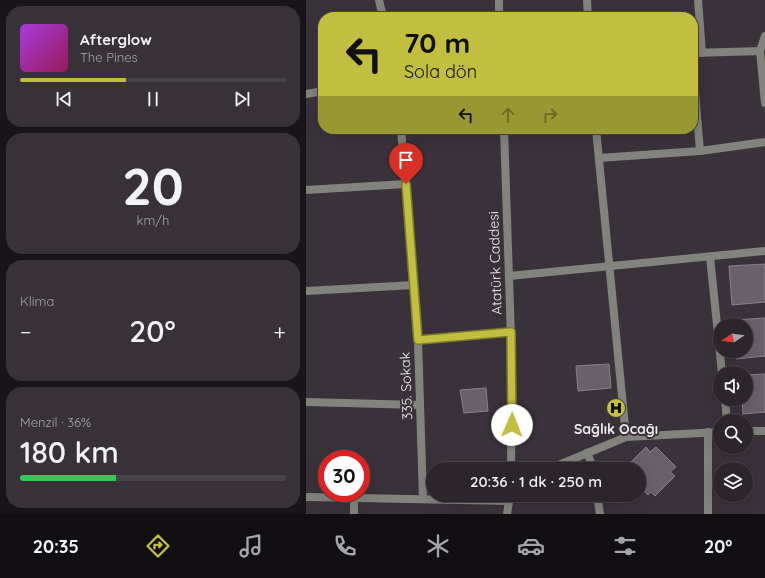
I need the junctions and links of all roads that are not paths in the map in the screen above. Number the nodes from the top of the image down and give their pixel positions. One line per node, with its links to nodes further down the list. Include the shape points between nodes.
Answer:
1 (379, 0): 5 (street)
2 (499, 0): 6 (street)
3 (587, 0): 7 (street)
4 (698, 0): 11 (street)
5 (382, 12)
6 (499, 12)
7 (588, 12)
8 (765, 36): 9 (street)
9 (760, 51): 11 (street); 14 (street)
10 (698, 53): 11 (street)
11 (702, 53)
12 (318, 92): 13 (street)
13 (306, 94)
14 (765, 103)
15 (698, 127): 20 (street)
16 (401, 134): 22 (street, 335. Sokak)
17 (504, 134): 27 (street, Atatürk Caddesi)
18 (597, 134): 21 (street)
19 (765, 142): 20 (street)
20 (700, 151): 21 (street)
21 (599, 158): 26 (street)
22 (406, 184): 23 (street); 28 (street, 335. Sokak)
23 (306, 190)
24 (765, 251): 25 (street)
25 (710, 257): 26 (street); 32 (street)
26 (609, 265): 27 (street); 39 (street)
27 (509, 276): 30 (street, Atatürk Caddesi)
28 (414, 285): 29 (street); 31 (street, 335. Sokak)
29 (306, 291)
30 (511, 332): 31 (street); 41 (street, Atatürk Caddesi)
31 (418, 340): 34 (street, 335. Sokak)
32 (721, 366)
33 (306, 402): 34 (street)
34 (420, 405): 47 (street, 335. Sokak)
35 (753, 431): 36 (street)
36 (765, 431)
37 (708, 432): 38 (street); 39 (street); 55 (street)
38 (713, 432)
39 (626, 437): 40 (street)
40 (587, 453): 42 (street); 43 (street)
41 (511, 462)
42 (566, 462)
43 (591, 462)
44 (306, 497): 45 (street)
45 (318, 497)
46 (370, 498): 47 (street)
47 (423, 499): 48 (street)
48 (426, 499)
49 (354, 502): 52 (street)
50 (508, 502): 53 (street)
51 (598, 502): 54 (street)
52 (354, 514)
53 (506, 514)
54 (600, 514)
55 (708, 514)

